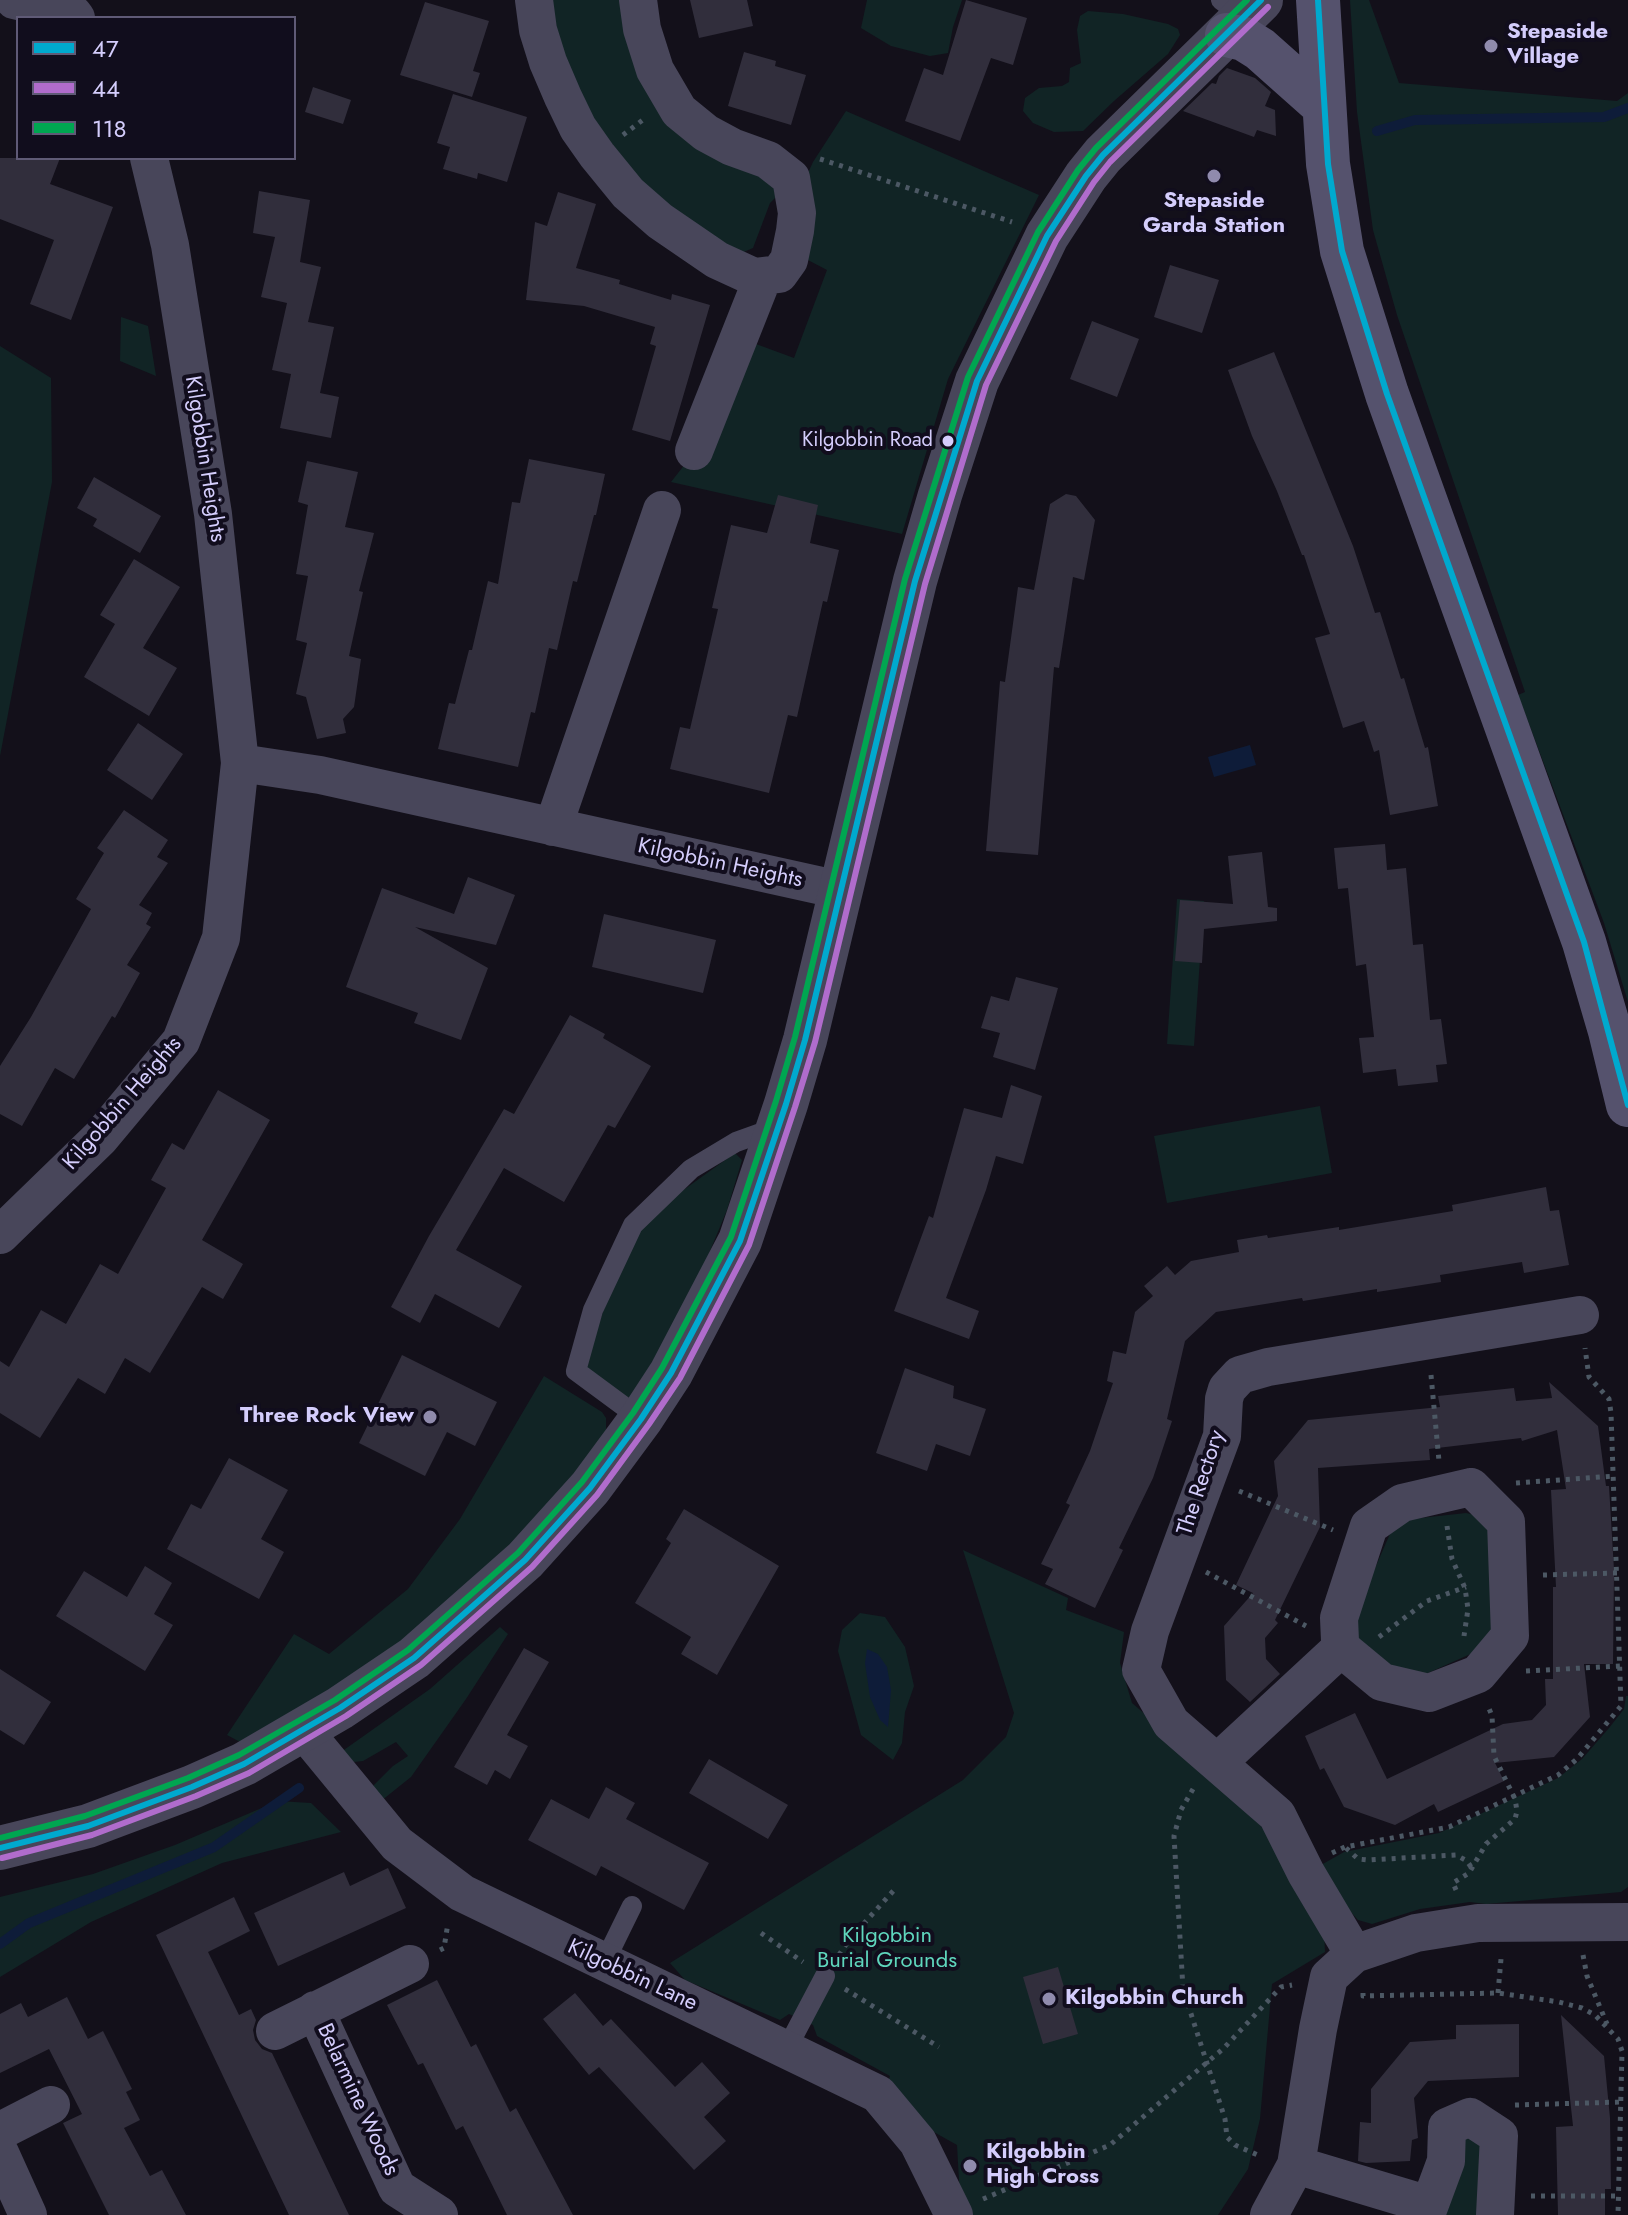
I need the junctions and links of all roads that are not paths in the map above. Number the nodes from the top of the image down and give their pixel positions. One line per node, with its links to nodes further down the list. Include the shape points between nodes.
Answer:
1 (14, 0): 6 (street)
2 (534, 0): 9 (street, via 548,62 578,128 628,193 692,244 747,274)
3 (638, 0): 9 (street, via 655,70 679,111 706,133 768,160 791,178 797,213 789,260 779,274)
4 (1318, 0): 7 (main road)
5 (1238, 13): 7 (main road, via 1244,39); 14 (street, via 1086,176 1047,236 977,381 915,581)
6 (74, 16)
7 (1323, 105): 15 (main road, via 1336,224 1351,284 1584,942)
8 (149, 160): 12 (street, Kilgobbin Heights, via 170,245 213,514)
9 (763, 277): 10 (street)
10 (694, 451)
11 (662, 510): 13 (street)
12 (240, 763): 13 (street, Kilgobbin Heights, via 320,775); 17 (street, Kilgobbin Heights, via 221,938 181,1041 100,1138)
13 (553, 827): 14 (street, Kilgobbin Heights)
14 (840, 890): 16 (street, via 805,1040)
15 (1628, 1105)
16 (778, 1126): 19 (street, via 740,1241); 19 (lane, via 736,1142 691,1169 633,1225 619,1254 593,1310 576,1371)
17 (0, 1235)
18 (1580, 1315): 22 (street, The Rectory, via 1268,1367 1231,1382 1224,1399 1222,1436 1150,1631 1141,1670 1171,1723)
19 (641, 1419): 21 (street, via 590,1488 506,1578 414,1658)
20 (1345, 1650): 20 (street, via 1339,1618 1369,1526 1402,1503 1471,1487 1506,1522 1510,1636 1486,1664 1429,1693 1382,1682); 22 (street)
21 (304, 1731): 23 (street, via 177,1792 88,1826); 27 (street, Kilgobbin Lane, via 397,1844 462,1893)
22 (1218, 1762): 26 (street, The Rectory, via 1277,1815)
23 (0, 1848)
24 (632, 1906): 27 (lane)
25 (1628, 1922): 26 (street, via 1478,1923 1416,1933)
26 (1348, 1961): 36 (street, via 1318,2029)
27 (604, 1963): 32 (street, Kilgobbin Lane)
28 (410, 1964): 30 (street, Belarmine Woods)
29 (825, 1976): 32 (lane)
30 (315, 2010): 31 (street, Belarmine Woods); 41 (street, Belarmine Woods, via 397,2188)
31 (275, 2031)
32 (786, 2050): 39 (street, Kilgobbin Lane, via 878,2094 918,2142)
33 (51, 2105): 34 (street)
34 (0, 2131)
35 (0, 2153): 40 (street)
36 (1296, 2165): 38 (street); 42 (street)
37 (1496, 2206): 38 (street, via 1499,2136 1470,2117 1447,2127 1446,2161)
38 (1427, 2210)
39 (954, 2213)
40 (28, 2215)
41 (439, 2215)
42 (1269, 2215)

